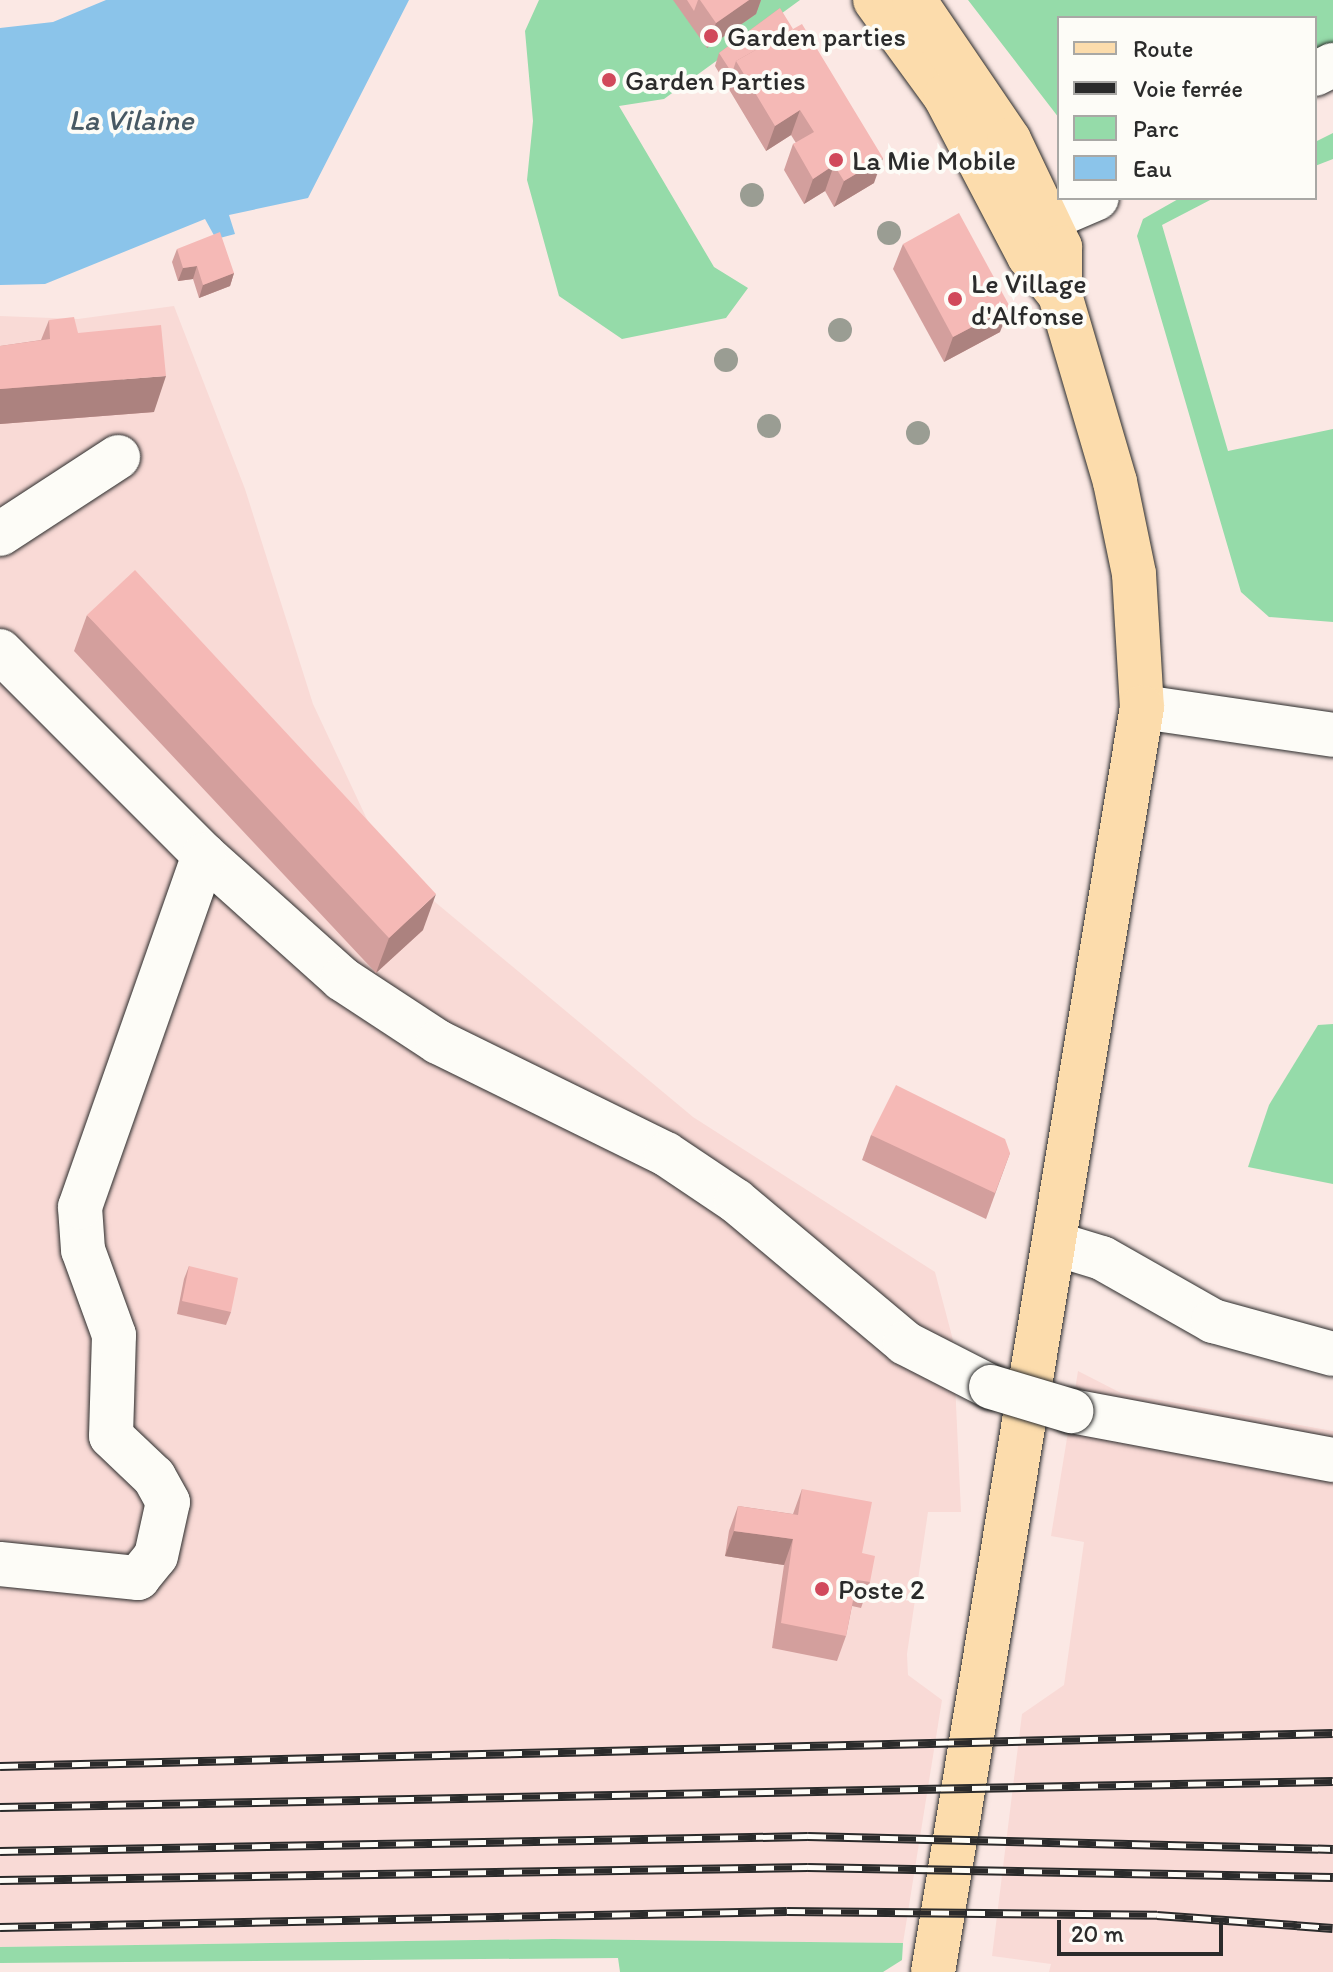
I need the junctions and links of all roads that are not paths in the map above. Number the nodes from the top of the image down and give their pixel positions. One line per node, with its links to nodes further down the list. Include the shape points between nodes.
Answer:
1 (875, 0): 5 (main road, via 945,96 1029,256)
2 (914, 0): 4 (main road, via 1009,140)
3 (1092, 200): 4 (street)
4 (1048, 219): 5 (main road, via 1060,247)
5 (1060, 295): 9 (main road, via 1097,412 1134,574)
6 (118, 457): 7 (street)
7 (0, 534)
8 (0, 651): 11 (street)
9 (1142, 707): 10 (street); 12 (main road, via 1141,749 1093,974)
10 (1333, 735)
11 (204, 855): 14 (street, bridge, via 387,1011 666,1154 736,1201 905,1343 991,1387 1071,1411); 15 (street, via 80,1207 83,1250 114,1335 111,1436 154,1477 168,1502 156,1556 138,1578)
12 (1056, 1244): 13 (street, via 1102,1258 1213,1321); 16 (main road)
13 (1333, 1354)
14 (1333, 1460)
15 (0, 1564)
16 (939, 1951)

